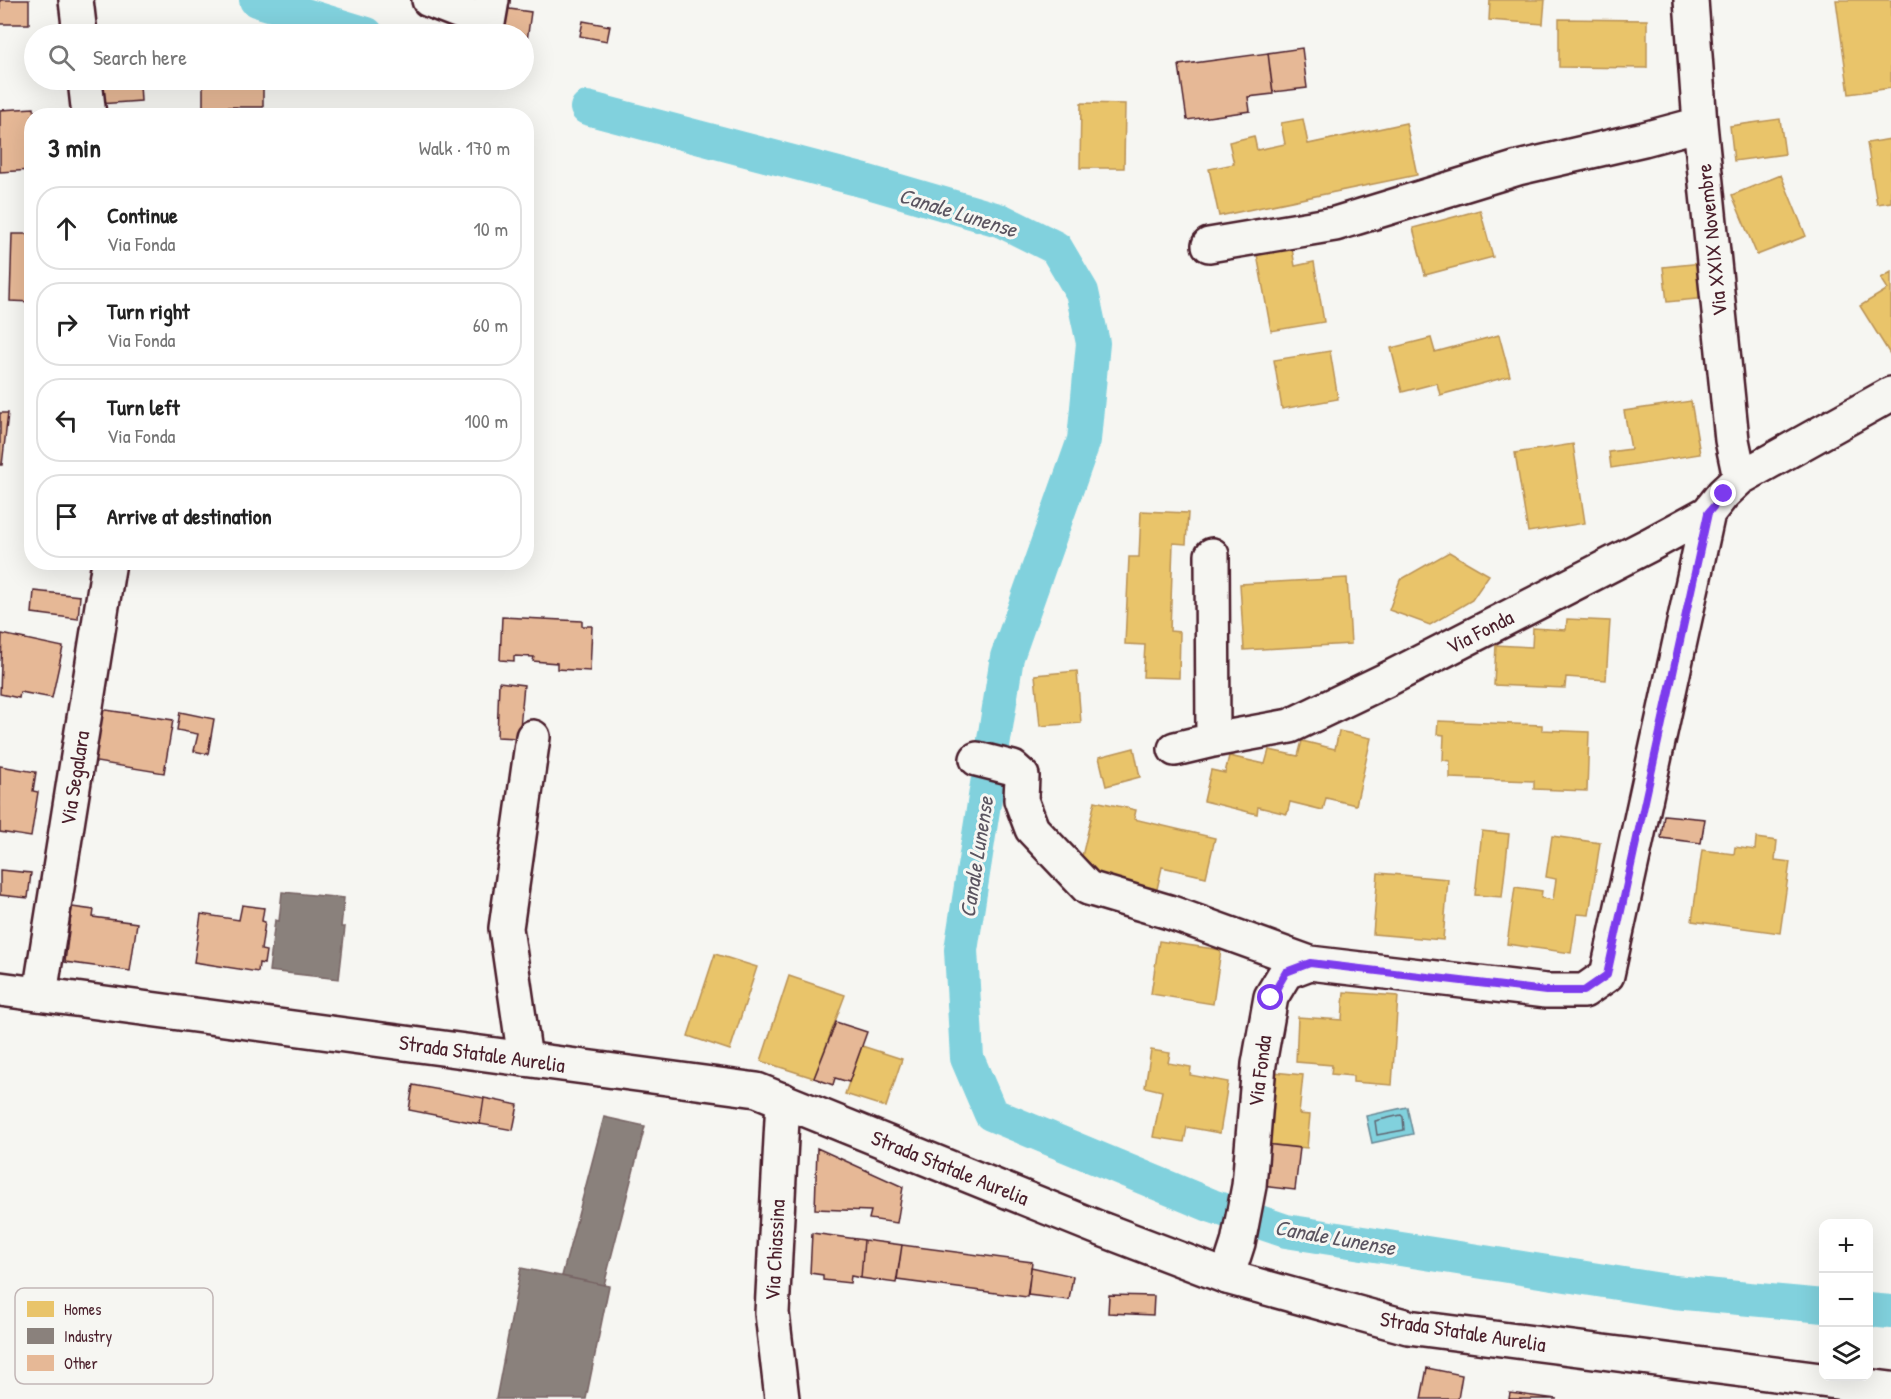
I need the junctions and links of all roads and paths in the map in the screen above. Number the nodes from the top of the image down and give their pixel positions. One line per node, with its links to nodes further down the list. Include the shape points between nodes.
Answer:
1 (76, 0): 5 (street)
2 (429, 0): 3 (street, via 488,23)
3 (492, 0)
4 (1691, 0): 8 (street, Via XXIX Novembre)
5 (79, 24)
6 (86, 90): 7 (street)
7 (88, 108)
8 (1700, 124): 9 (street, via 1518,168 1335,224); 11 (street, Via XXIX Novembre, via 1732,440)
9 (1209, 245)
10 (1891, 394): 11 (street, Via Fonda)
11 (1740, 478): 12 (street, Via Fonda)
12 (1708, 513): 16 (street, Via Fonda, via 1290,726); 19 (street, Via Fonda, via 1607,975 1584,991 1546,991)
13 (1212, 555): 16 (street)
14 (109, 570): 21 (street, Via Segalara)
15 (533, 737): 22 (street, via 506,928)
16 (1213, 740): 17 (street, Via Fonda)
17 (1175, 749)
18 (977, 759): 19 (street, via 1013,768 1022,776 1021,800 1032,830 1088,888 1169,912)
19 (1310, 963): 24 (street, Via Fonda, via 1286,972 1271,998 1259,1064 1250,1186)
20 (0, 989): 21 (street, Strada Statale Aurelia)
21 (40, 994): 22 (street, Strada Statale Aurelia)
22 (525, 1059): 23 (street, Strada Statale Aurelia, via 757,1090)
23 (783, 1100): 24 (street, Strada Statale Aurelia); 26 (street, Via Chiassina, via 772,1313)
24 (1227, 1277): 25 (street, Strada Statale Aurelia, via 1408,1327)
25 (1891, 1389)
26 (782, 1399)

